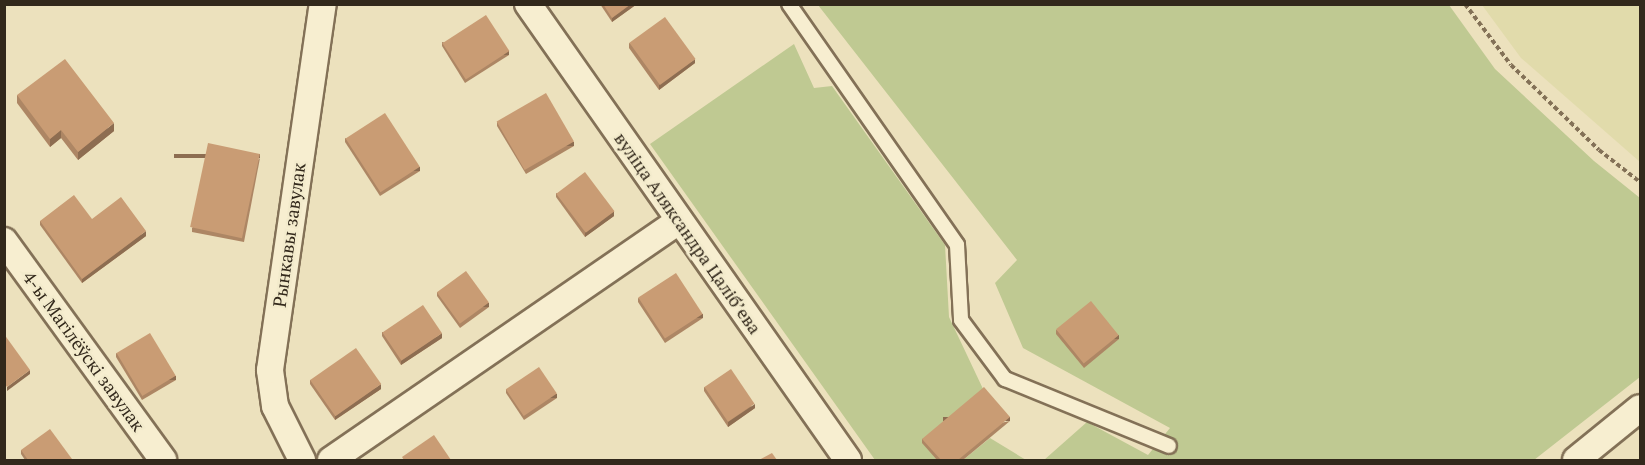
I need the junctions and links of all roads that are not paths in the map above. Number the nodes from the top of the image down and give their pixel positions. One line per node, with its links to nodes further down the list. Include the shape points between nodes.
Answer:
1 (323, 4): 9 (street, Рынкавы завулак, via 270,370 275,406)
2 (528, 4): 4 (street, вуліца Аляксандра Цалібʼева)
3 (789, 4): 7 (lane, via 957,245 961,320 1005,379)
4 (679, 221): 10 (street); 11 (street, вуліца Аляксандра Цалібʼева)
5 (4, 241): 8 (street, 4-ы Магілёўскі завулак)
6 (1641, 408): 12 (street)
7 (1169, 446)
8 (163, 460)
9 (302, 460)
10 (331, 460)
11 (848, 460)
12 (1576, 460)

